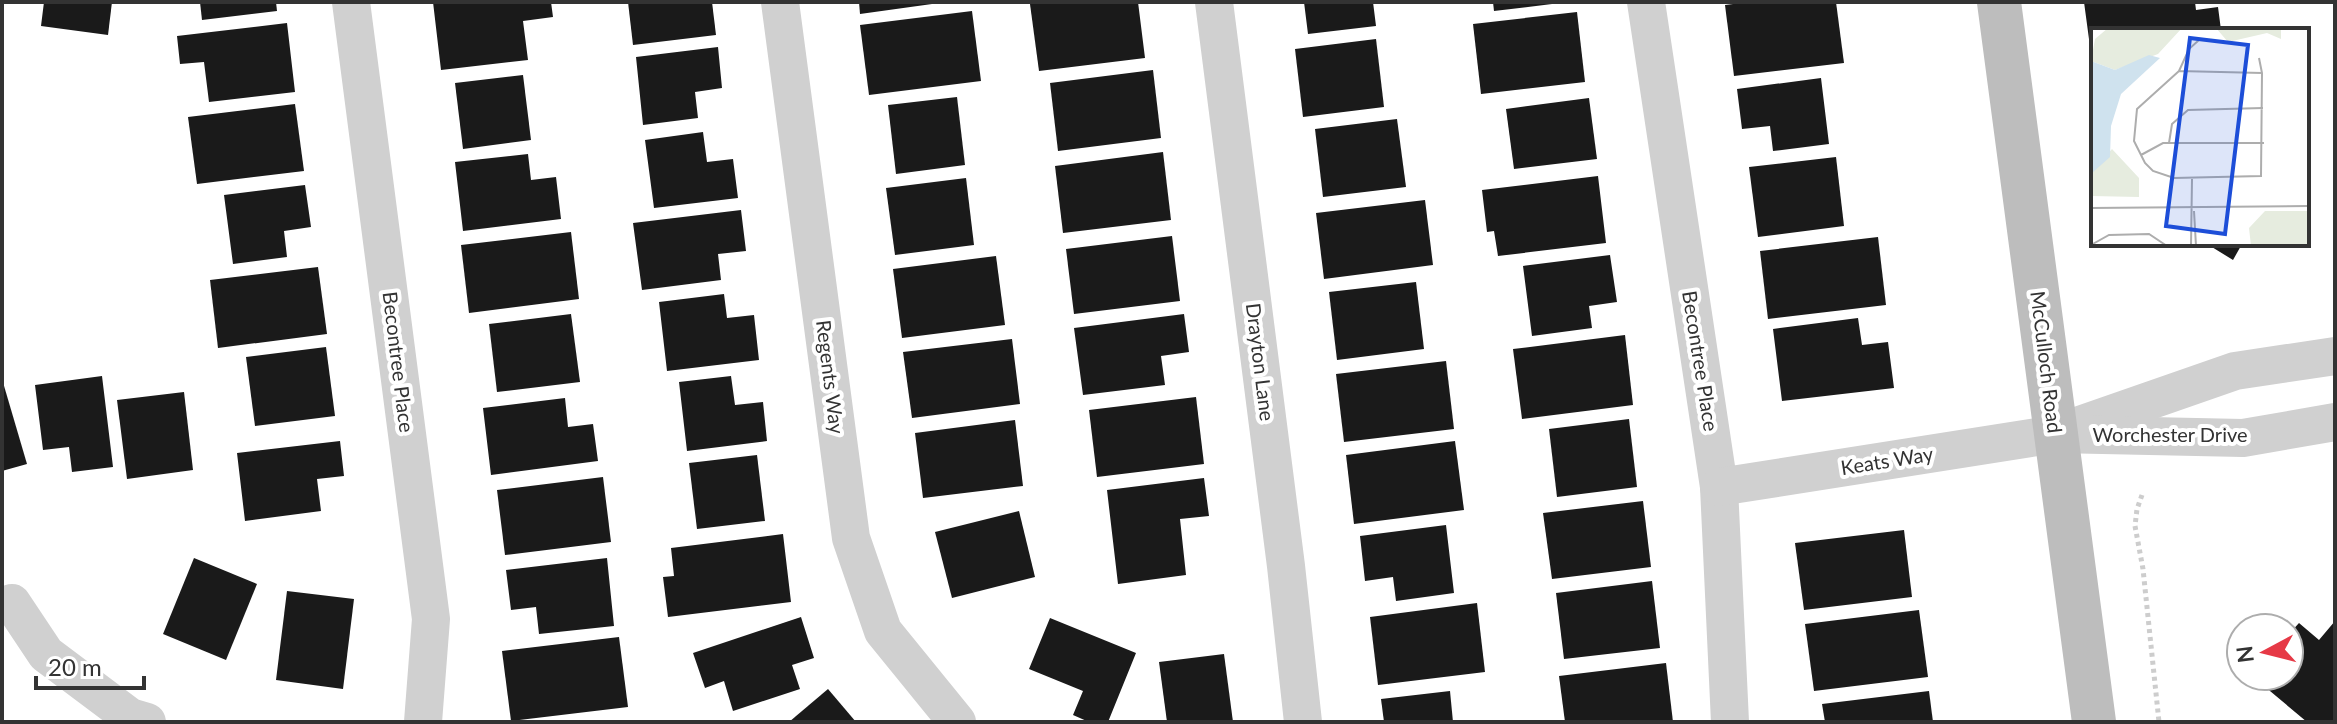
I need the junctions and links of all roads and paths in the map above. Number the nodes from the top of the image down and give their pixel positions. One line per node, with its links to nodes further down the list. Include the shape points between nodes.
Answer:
1 (351, 2): 13 (street, Becontree Place, via 431,619)
2 (780, 2): 14 (street, Regents Way, via 851,538 883,631)
3 (1214, 2): 15 (street, Drayton Lane)
4 (1646, 2): 9 (street, Becontree Place)
5 (1999, 2): 8 (main road, McCulloch Road)
6 (2335, 356): 8 (street, Worchester Drive, via 2235,371)
7 (2335, 422): 8 (street, Worchester Drive, via 2243,438)
8 (2056, 434): 9 (street, Keats Way); 17 (main road, McCulloch Road)
9 (1719, 487): 16 (street, Becontree Place)
10 (2142, 495): 18 (path, via 2135,526)
11 (12, 603): 12 (street, via 46,654 130,717)
12 (147, 722)
13 (423, 722)
14 (957, 722)
15 (1303, 722)
16 (1730, 722)
17 (2094, 722)
18 (2159, 722)

